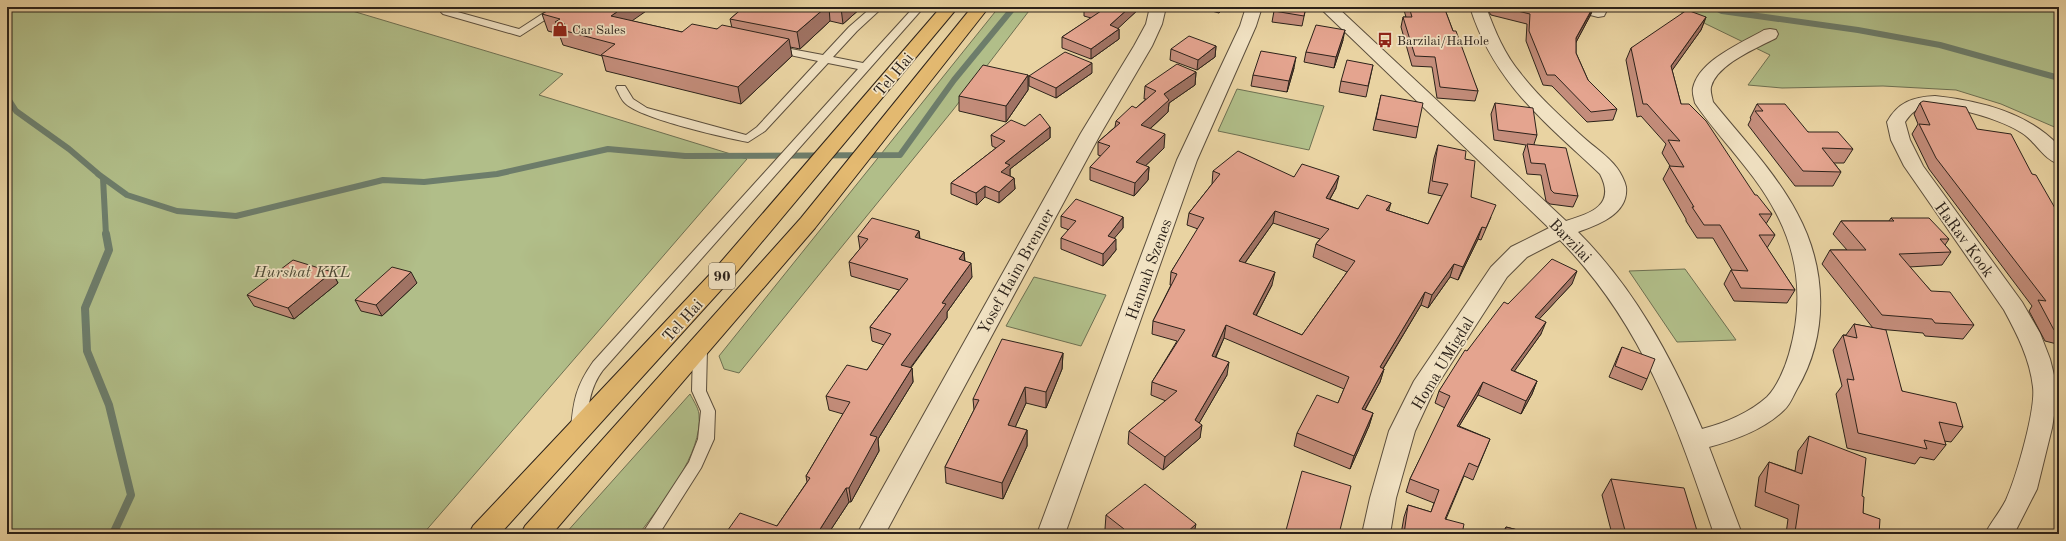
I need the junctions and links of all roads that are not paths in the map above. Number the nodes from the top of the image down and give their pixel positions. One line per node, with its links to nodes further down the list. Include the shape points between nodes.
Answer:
1 (454, 7): 2 (lane, via 446,12 520,33)
2 (560, 7)
3 (878, 7): 15 (lane)
4 (919, 7): 16 (lane)
5 (950, 7): 21 (highway, Tel Hai / 90, via 776,214)
6 (981, 7): 20 (highway, Tel Hai / 90, via 808,223)
7 (1158, 7): 26 (street, Yosef Haim Brenner, via 1154,24)
8 (1254, 7): 27 (street, Hannah Szenes, via 1248,26 1188,160)
9 (1328, 7): 19 (street, Barzilai)
10 (1478, 7): 19 (street, Homa UMigdal, via 1492,47 1506,68 1526,92 1609,171 1616,185 1616,197 1608,210)
11 (1577, 7): 12 (street)
12 (1598, 12)
13 (1770, 34): 22 (street, via 1716,65 1701,88 1704,103 1766,181 1787,213 1802,253 1810,290 1807,331 1796,370 1776,403 1749,422 1721,434)
14 (765, 46): 15 (lane)
15 (826, 59): 16 (lane); 17 (lane, via 761,129 748,139 721,134 643,110 629,101)
16 (866, 67): 21 (lane, via 586,382 581,400)
17 (621, 88)
18 (2059, 158): 30 (street, HaRav Kook, via 2028,128 1951,103 1923,102 1902,110 1896,122 1898,135 1918,173 2024,322 2045,387 2029,480 2012,517)
19 (1562, 230): 22 (street, Barzilai, via 1620,296 1652,346 1674,390); 28 (street, Homa UMigdal, via 1519,252 1499,272 1423,387 1402,431 1383,498)
20 (700, 349): 24 (highway, Tel Hai / 90); 25 (lane, via 699,391 708,411 706,439 696,464)
21 (579, 431): 23 (highway, Tel Hai / 90)
22 (1694, 441): 29 (street, Barzilai)
23 (483, 534)
24 (535, 534)
25 (650, 534)
26 (871, 534)
27 (1051, 534)
28 (1376, 534)
29 (1728, 534)
30 (1999, 534)

